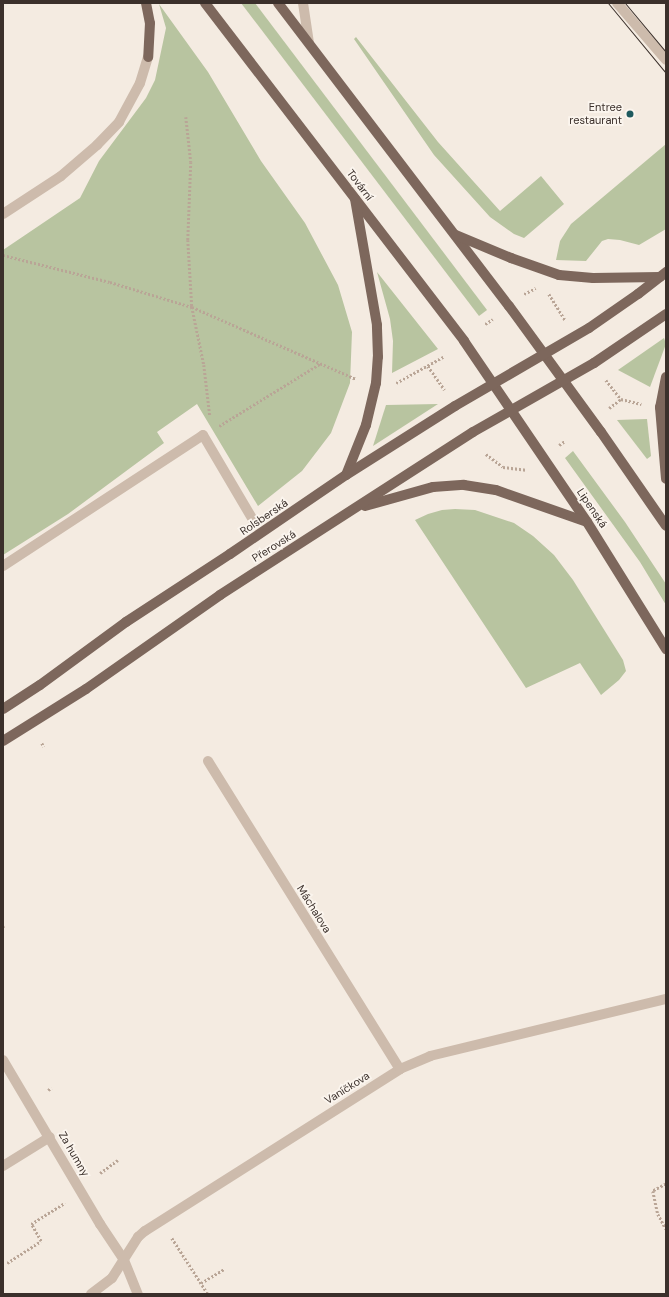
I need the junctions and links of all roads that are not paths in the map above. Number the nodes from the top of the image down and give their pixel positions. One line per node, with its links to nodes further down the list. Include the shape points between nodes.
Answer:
1 (146, 3): 7 (main road, via 150,23)
2 (205, 3): 9 (main road, Tovární)
3 (278, 3): 6 (main road)
4 (303, 3): 6 (street)
5 (617, 3): 8 (street)
6 (309, 43): 11 (main road)
7 (148, 56): 10 (street, via 140,83 119,122 98,145 61,176)
8 (666, 60)
9 (355, 197): 17 (main road, Tovární, via 464,341); 19 (main road, via 377,325 378,357 376,383 366,425)
10 (3, 214)
11 (456, 234): 12 (main road, via 559,275 593,278); 14 (main road)
12 (663, 274): 14 (main road, Rolsberská, via 589,328)
13 (666, 314): 16 (main road, Přerovská)
14 (544, 354): 16 (main road); 17 (main road, Rolsberská)
15 (666, 377): 20 (main road, via 660,415)
16 (564, 381): 18 (main road, Přerovská); 24 (main road)
17 (493, 384): 18 (main road, Lipenská); 19 (main road, Rolsberská)
18 (511, 410): 21 (main road, Přerovská); 23 (main road, Lipenská)
19 (346, 475): 27 (main road, Rolsberská, via 126,622)
20 (666, 479)
21 (354, 510): 23 (main road, via 433,487 464,485 496,490); 28 (main road, Přerovská, via 220,594 86,689)
22 (253, 520): 25 (street, via 207,433)
23 (587, 522): 26 (main road, Lipenská)
24 (666, 526)
25 (3, 566)
26 (666, 649)
27 (3, 709)
28 (3, 741)
29 (208, 761): 32 (street, Máchalova)
30 (666, 999): 32 (street, Vaníčkova, via 430,1056)
31 (3, 1060): 33 (street, Za humny)
32 (400, 1069): 35 (street, Vaníčkova, via 145,1231 138,1237)
33 (50, 1136): 34 (street); 35 (street, Za humny, via 100,1224)
34 (3, 1166)
35 (124, 1260): 36 (street, Vaníčkova, via 109,1281); 37 (street, Za humny)
36 (91, 1294)
37 (138, 1294)

